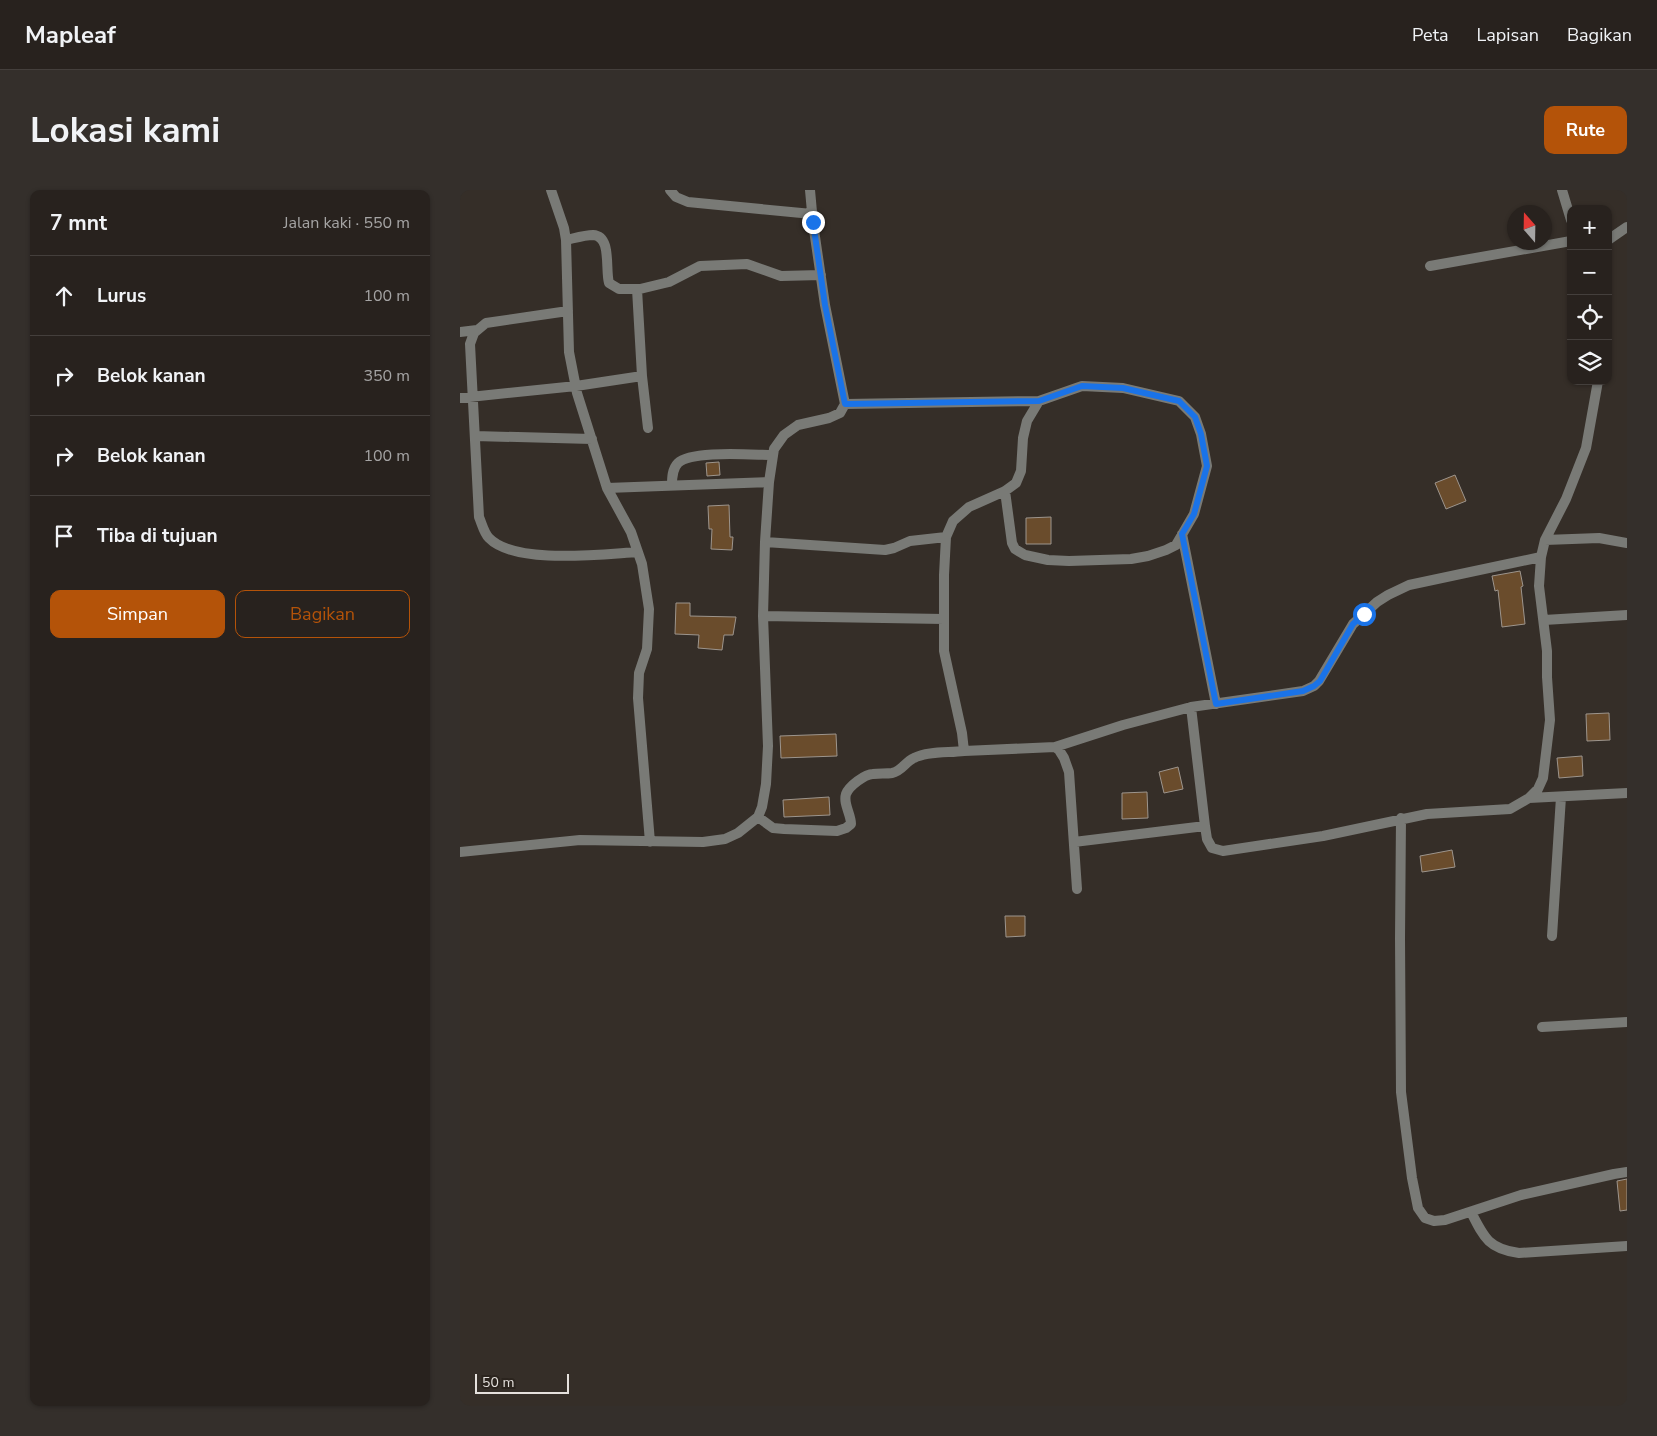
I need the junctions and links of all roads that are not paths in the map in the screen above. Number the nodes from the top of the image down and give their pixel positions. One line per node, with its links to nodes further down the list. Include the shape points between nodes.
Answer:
1 (551, 190): 9 (street)
2 (670, 190): 6 (street, via 676,198 688,202)
3 (810, 190): 6 (street)
4 (1562, 190): 5 (street)
5 (1567, 207)
6 (812, 214): 12 (street)
7 (1627, 227): 8 (street)
8 (1612, 237)
9 (566, 240): 13 (street, via 599,236 606,247 609,283 619,289); 14 (street)
10 (1567, 241): 11 (street)
11 (1430, 266)
12 (821, 275): 13 (street, via 781,276 748,264 700,266 669,282); 23 (street)
13 (637, 289): 17 (street)
14 (568, 311): 15 (street, via 486,323); 19 (street, via 569,352)
15 (477, 330): 16 (street); 20 (street, via 470,344)
16 (460, 332)
17 (642, 376): 19 (street); 24 (street)
18 (1597, 385): 34 (street, via 1586,448 1566,499)
19 (576, 386): 20 (street); 26 (street)
20 (473, 397): 21 (street); 25 (street)
21 (460, 398)
22 (1039, 401): 23 (street); 31 (street, via 1027,421 1021,470 1016,483); 32 (street, via 1082,386 1123,388 1179,401 1195,417 1207,466 1194,514)
23 (845, 404): 27 (street, via 840,413 798,425 784,434 774,448)
24 (648, 428)
25 (475, 436): 26 (street); 37 (street, via 479,517 488,537 498,545 528,554 555,556)
26 (592, 439): 30 (street)
27 (773, 456): 28 (street); 29 (street, via 702,455 684,459 673,472)
28 (769, 482): 29 (street); 35 (street)
29 (672, 485): 30 (street)
30 (607, 488): 37 (street)
31 (1005, 491): 32 (street, via 1012,543 1025,555 1048,560 1131,559 1166,550 1176,545); 33 (street, via 969,507 953,521)
32 (1182, 534): 43 (street)
33 (946, 537): 35 (street, via 910,541 885,550); 41 (street)
34 (1544, 540): 36 (street, via 1599,538); 38 (street)
35 (765, 542): 40 (street)
36 (1627, 543)
37 (638, 552): 53 (street, via 649,609 647,649 639,673 638,698)
38 (1541, 557): 42 (street, via 1539,586); 43 (street, via 1409,585 1377,602 1353,624 1314,686 1303,691)
39 (1627, 615): 42 (street)
40 (763, 616): 41 (street); 50 (street, via 768,746 766,784)
41 (944, 619): 46 (street, via 944,651)
42 (1544, 620): 49 (street, via 1550,720 1543,778)
43 (1216, 704): 44 (street)
44 (1191, 707): 45 (street); 52 (street)
45 (1055, 746): 46 (street); 54 (street, via 1064,758 1068,772)
46 (964, 751): 50 (street, via 920,755 900,770 866,776 847,791 845,797 851,824 837,831 773,828)
47 (1627, 793): 48 (street)
48 (1561, 797): 49 (street); 57 (street)
49 (1529, 798): 51 (street, via 1510,809)
50 (758, 817): 53 (street, via 725,839)
51 (1401, 818): 52 (street, via 1323,836 1223,851 1212,848); 61 (street, via 1401,1092 1412,1178 1418,1208 1425,1218 1445,1220)
52 (1205, 826): 54 (street)
53 (650, 842): 55 (street, via 580,840)
54 (1074, 842): 56 (street)
55 (460, 852)
56 (1077, 889)
57 (1552, 936)
58 (1627, 1022): 59 (street)
59 (1542, 1027)
60 (1627, 1172): 61 (street, via 1521,1195)
61 (1471, 1212): 62 (street, via 1483,1235 1492,1245 1505,1251 1520,1253)
62 (1627, 1246)

